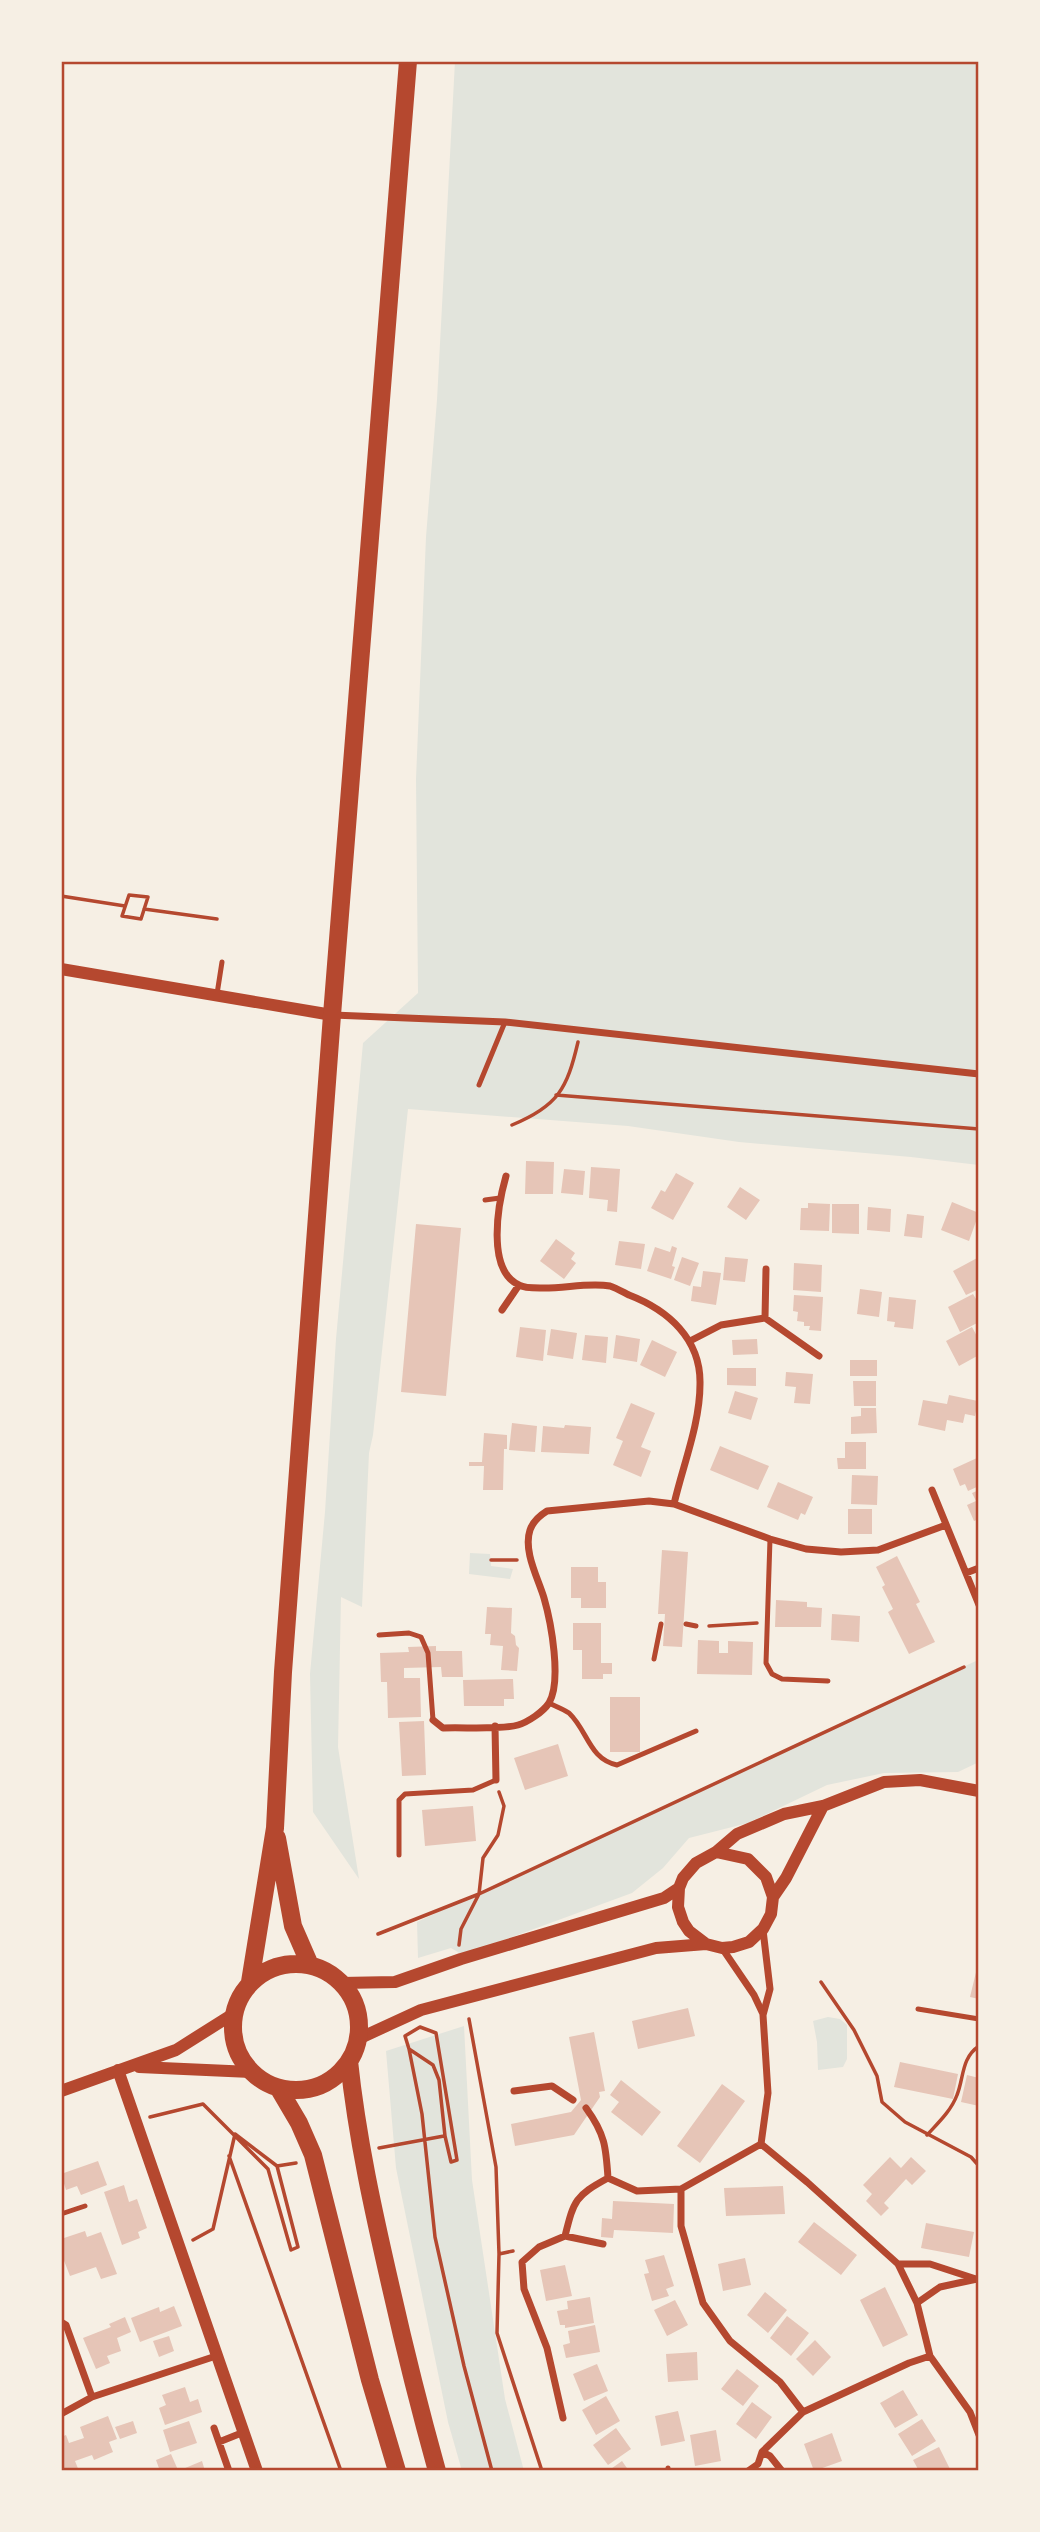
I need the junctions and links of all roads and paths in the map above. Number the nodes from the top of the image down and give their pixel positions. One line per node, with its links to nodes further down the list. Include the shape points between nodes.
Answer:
1 (408, 61): 9 (highway)
2 (61, 896): 3 (path)
3 (125, 906): 4 (path, via 122,916 141,919); 4 (path, via 130,895 148,897)
4 (144, 909): 5 (path)
5 (217, 919)
6 (222, 962): 8 (lane)
7 (61, 969): 8 (street)
8 (216, 995): 9 (street)
9 (332, 1015): 10 (street); 50 (highway)
10 (505, 1022): 11 (street); 13 (lane)
11 (581, 1030): 12 (street); 14 (path, via 569,1077)
12 (979, 1074)
13 (479, 1085)
14 (556, 1095): 15 (path, via 535,1116); 16 (path)
15 (512, 1125)
16 (979, 1129)
17 (506, 1176): 18 (street)
18 (500, 1198): 19 (lane); 21 (street, via 499,1250 505,1272)
19 (485, 1200)
20 (766, 1269): 23 (street)
21 (519, 1285): 22 (street); 24 (street, via 609,1286 654,1305 675,1321)
22 (502, 1310)
23 (765, 1318): 24 (street, via 720,1325); 25 (street)
24 (690, 1341): 27 (street, via 701,1382)
25 (819, 1356)
26 (932, 1490): 28 (street)
27 (674, 1504): 29 (street); 31 (street, via 649,1501 547,1511 529,1533)
28 (946, 1525): 29 (street, via 878,1550 806,1549); 33 (street)
29 (770, 1539): 35 (lane)
30 (491, 1560): 31 (path)
31 (530, 1560): 43 (street, via 555,1649)
32 (979, 1567): 33 (street)
33 (965, 1573): 34 (street)
34 (979, 1605)
35 (766, 1622): 38 (path); 42 (lane, via 766,1662 772,1674 782,1679)
36 (686, 1624): 38 (lane)
37 (661, 1625): 40 (lane)
38 (696, 1626)
39 (379, 1636): 44 (lane, via 409,1633 421,1637 428,1653)
40 (654, 1659)
41 (964, 1667): 54 (path)
42 (828, 1681)
43 (549, 1703): 45 (street, via 518,1725); 46 (lane, via 567,1711 591,1747 605,1762 617,1765)
44 (433, 1720): 45 (street, via 443,1728)
45 (495, 1726): 47 (street)
46 (696, 1731)
47 (495, 1780): 52 (lane, via 473,1790 405,1794 399,1800); 54 (path, via 504,1806 498,1835 483,1858)
48 (979, 1791): 49 (street, via 920,1780 884,1782)
49 (822, 1806): 51 (street, via 784,1814 737,1835); 55 (street)
50 (275, 1828): 61 (highway, via 293,1926); 62 (highway)
51 (716, 1852): 53 (street, via 696,1863); 55 (street, via 755,1864)
52 (399, 1855)
53 (679, 1888): 58 (street, via 683,1922); 64 (street, via 664,1898 396,1982)
54 (479, 1894): 57 (path); 60 (path, via 461,1929)
55 (773, 1897): 56 (street)
56 (763, 1929): 59 (street, via 749,1942); 67 (street, via 770,1989)
57 (378, 1934)
58 (706, 1944): 59 (street); 70 (street, via 656,1948 434,2007)
59 (722, 1948): 67 (street)
60 (460, 1949)
61 (310, 1965): 62 (highway, via 278,1966); 64 (highway)
62 (250, 1982): 66 (highway)
63 (821, 1982): 84 (path, via 854,2030 877,2076 882,2102)
64 (341, 1983): 70 (highway, via 353,1999)
65 (918, 2009): 69 (lane)
66 (233, 2014): 74 (street, via 176,2050); 76 (highway, via 235,2045)
67 (763, 2015): 85 (street, via 768,2093)
68 (469, 2019): 116 (path, via 496,2167 497,2333)
69 (979, 2019)
70 (358, 2039): 73 (highway)
71 (979, 2046): 84 (path, via 962,2069 957,2096)
72 (410, 2049): 72 (path, via 433,2065 451,2162 457,2160 436,2033 420,2027 405,2036); 115 (path, via 435,2237)
73 (349, 2061): 77 (highway, via 319,2087); 114 (highway, via 380,2240)
74 (136, 2066): 75 (street); 76 (street)
75 (118, 2070): 78 (street); 94 (street)
76 (251, 2072): 77 (highway)
77 (279, 2089): 113 (highway, via 313,2155)
78 (61, 2091)
79 (514, 2091): 80 (street, via 552,2086)
80 (573, 2100)
81 (586, 2108): 88 (street, via 601,2129)
82 (146, 2118): 83 (path, via 203,2104)
83 (235, 2134): 83 (path, via 277,2166 298,2247 291,2250 268,2169); 86 (path)
84 (927, 2135): 87 (path, via 971,2157)
85 (761, 2144): 89 (street); 95 (street)
86 (229, 2156): 94 (path, via 213,2230); 112 (path)
87 (979, 2166)
88 (608, 2178): 89 (street, via 637,2191); 92 (street, via 584,2192 573,2206)
89 (681, 2189): 102 (street, via 681,2226 703,2303 730,2341 780,2382)
90 (85, 2206): 91 (lane)
91 (61, 2214)
92 (565, 2236): 93 (street); 104 (street, via 540,2247 522,2262 524,2289 547,2347)
93 (603, 2244)
94 (180, 2246): 99 (street)
95 (898, 2264): 96 (street, via 930,2264); 97 (street)
96 (978, 2279): 97 (street, via 940,2287)
97 (918, 2303): 100 (street)
98 (61, 2322): 101 (street)
99 (215, 2356): 101 (street); 106 (street)
100 (930, 2356): 102 (street); 107 (street, via 970,2412)
101 (92, 2397): 103 (street)
102 (803, 2412): 109 (street)
103 (61, 2414)
104 (563, 2418)
105 (214, 2428): 108 (street)
106 (244, 2432): 108 (street); 111 (street)
107 (979, 2435)
108 (219, 2442): 110 (street)
109 (762, 2452): 117 (street); 118 (street)
110 (229, 2471)
111 (257, 2471)
112 (341, 2471)
113 (397, 2471)
114 (438, 2471)
115 (492, 2471)
116 (542, 2471)
117 (748, 2471)
118 (782, 2471)

